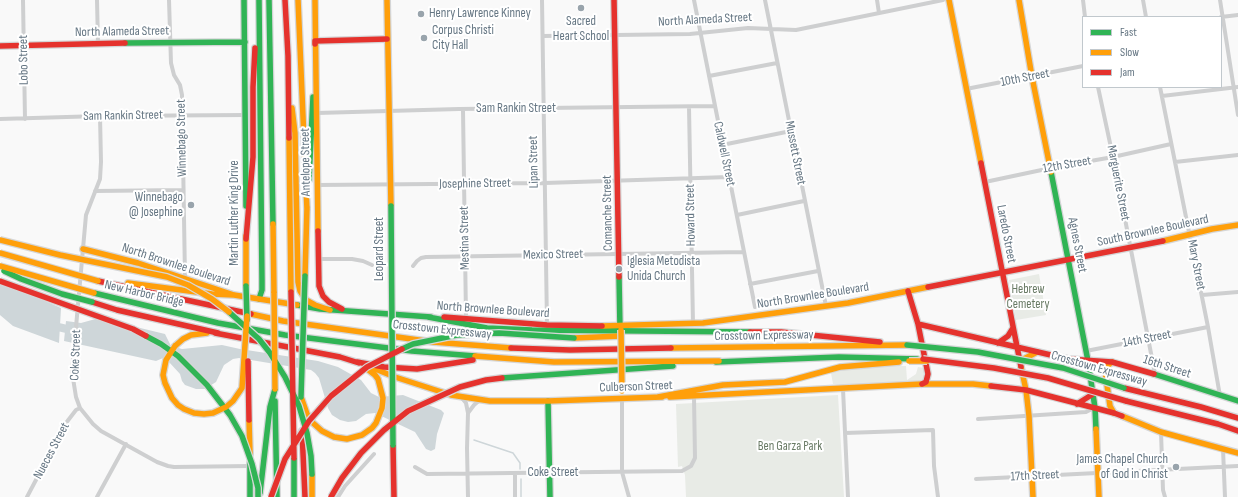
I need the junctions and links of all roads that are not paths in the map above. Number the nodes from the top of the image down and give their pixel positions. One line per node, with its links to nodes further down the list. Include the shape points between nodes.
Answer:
1 (23, 0): 38 (street, Lobo Street)
2 (97, 0): 37 (street)
3 (169, 0): 35 (street, Winnebago Street)
4 (244, 0): 36 (main road, Martin Luther King Drive)
5 (258, 0): 85 (main road, via 253,87 253,156); 110 (main road, via 262,280)
6 (269, 0): 143 (main road, bridge)
7 (285, 0): 42 (main road)
8 (298, 0): 81 (main road)
9 (314, 0): 34 (main road, Antelope Street)
10 (387, 0): 33 (main road, Leopard Street)
11 (542, 0): 32 (street, Lipan Street)
12 (614, 0): 31 (main road, Comanche Street)
13 (694, 0): 30 (street, Caldwell Street)
14 (765, 0): 29 (street, Mussett Street)
15 (877, 0): 22 (street)
16 (943, 0): 22 (street, North Alameda Street)
17 (949, 0): 48 (main road, Laredo Street)
18 (1019, 0): 44 (main road, Agnes Street)
19 (1083, 0): 24 (street)
20 (1143, 0): 25 (street)
21 (1220, 0): 26 (street)
22 (879, 13): 29 (street, North Alameda Street, via 796,30)
23 (1238, 15): 27 (street)
24 (1086, 16)
25 (1146, 16)
26 (1221, 16)
27 (1222, 17)
28 (1222, 22): 45 (street)
29 (770, 28): 30 (street, North Alameda Street); 40 (street, Mussett Street)
30 (700, 33): 31 (street, North Alameda Street); 43 (street, Caldwell Street)
31 (615, 35): 32 (street, North Alameda Street); 52 (main road, Comanche Street)
32 (543, 36): 53 (street, Lipan Street)
33 (387, 39): 34 (main road); 55 (main road, Leopard Street)
34 (315, 41): 56 (main road, Antelope Street); 81 (main road)
35 (170, 42): 36 (main road, North Alameda Street); 37 (main road, North Alameda Street); 59 (street, Winnebago Street, via 171,63 182,95)
36 (245, 42): 57 (main road, Martin Luther King Drive)
37 (98, 44): 38 (main road, North Alameda Street)
38 (24, 45): 39 (main road, North Alameda Street); 62 (street, Lobo Street)
39 (0, 46)
40 (777, 63): 43 (street); 63 (street, Mussett Street)
41 (1082, 66): 44 (street, 10th Street)
42 (288, 76): 113 (main road, via 295,133 298,282 306,300); 189 (main road, bridge)
43 (708, 76): 50 (street, Caldwell Street)
44 (1032, 77): 48 (street, 10th Street); 69 (main road, Agnes Street)
45 (1236, 87): 49 (street); 58 (street)
46 (1098, 88): 67 (street, Marguerite Street)
47 (1160, 88): 49 (street, Mary Street)
48 (966, 90): 73 (main road, Laredo Street)
49 (1162, 96): 64 (street, Mary Street)
50 (714, 106): 51 (street, Sam Rankin Street); 65 (street, Caldwell Street)
51 (689, 107): 52 (street, Sam Rankin Street); 71 (street, Howard Street)
52 (617, 108): 53 (street, Sam Rankin Street); 72 (main road, Comanche Street)
53 (544, 109): 54 (street, Sam Rankin Street); 74 (street, Lipan Street)
54 (463, 110): 55 (street, Sam Rankin Street); 76 (street, Mestina Street)
55 (388, 112): 56 (street, Sam Rankin Street); 75 (main road, Leopard Street)
56 (317, 113): 77 (main road, Antelope Street)
57 (246, 114): 59 (street, Sam Rankin Street); 85 (main road, Martin Luther King Drive)
58 (1238, 114)
59 (182, 115): 60 (street, Sam Rankin Street); 78 (street, Winnebago Street)
60 (100, 116): 62 (street, Sam Rankin Street); 79 (street, Coke Street, via 101,162)
61 (0, 119): 62 (street, Sam Rankin Street)
62 (25, 119)
63 (791, 131): 65 (street); 80 (street, Mussett Street)
64 (1171, 144): 67 (street, 12th Street); 68 (street, Mary Street)
65 (722, 145): 70 (street, Caldwell Street)
66 (1238, 155): 68 (street)
67 (1113, 157): 69 (street, 12th Street); 87 (street, Marguerite Street)
68 (1175, 162): 84 (street, Mary Street)
69 (1051, 168): 73 (street, 12th Street); 96 (main road, Agnes Street)
70 (729, 177): 71 (street, Josephine Street); 82 (street, Caldwell Street)
71 (690, 179): 72 (street, Josephine Street); 90 (street, Howard Street)
72 (618, 181): 74 (street, Josephine Street); 92 (main road, Comanche Street)
73 (986, 182): 101 (main road, Laredo Street)
74 (545, 183): 76 (street, Josephine Street); 93 (street, Lipan Street)
75 (390, 184): 76 (street, Josephine Street); 77 (street, Josephine Street); 194 (main road, Leopard Street, bridge)
76 (463, 184): 94 (street, Mestina Street)
77 (318, 185): 95 (main road, Antelope Street)
78 (183, 190): 79 (street); 102 (street, Winnebago Street)
79 (96, 191): 88 (street, Coke Street, via 86,215)
80 (804, 201): 82 (street); 100 (street, Mussett Street)
81 (307, 210): 147 (main road, bridge)
82 (737, 216): 91 (street, Caldwell Street)
83 (1238, 225): 84 (main road, South Brownlee Boulevard)
84 (1190, 235): 87 (main road, South Brownlee Boulevard); 109 (street, Mary Street)
85 (246, 239): 115 (main road, Martin Luther King Drive, bridge)
86 (0, 240): 191 (main road, bridge, via 167,277 212,299 238,318 270,354 299,406 311,456)
87 (1130, 248): 96 (main road, South Brownlee Boulevard); 128 (street, Marguerite Street)
88 (83, 249): 102 (main road, North Brownlee Boulevard); 157 (street, Coke Street, via 72,372)
89 (0, 252): 104 (main road, New Harbor Bridge, bridge)
90 (692, 252): 91 (street, Mexico Street); 92 (street, Mexico Street); 119 (street, Howard Street)
91 (744, 252): 105 (street, Caldwell Street)
92 (619, 253): 93 (street, Mexico Street); 123 (main road, Comanche Street)
93 (546, 255): 94 (street, Mexico Street); 121 (street, Lipan Street)
94 (465, 256): 98 (street, Mexico Street, via 426,257 421,258); 117 (street, Mestina Street)
95 (319, 259): 97 (street, via 352,259); 114 (main road, Antelope Street, via 319,286 323,296 336,307)
96 (1069, 260): 101 (main road, South Brownlee Boulevard); 132 (main road, Agnes Street)
97 (372, 265)
98 (413, 266)
99 (0, 268): 126 (main road, bridge, via 21,279 62,294 116,310); 127 (main road, New Harbor Bridge, bridge, via 218,323)
100 (818, 271): 105 (street); 111 (street, Mussett Street)
101 (1003, 273): 106 (main road, South Brownlee Boulevard); 124 (main road, Laredo Street)
102 (185, 278): 108 (main road, North Brownlee Boulevard)
103 (0, 281): 186 (main road, bridge, via 133,328 178,356 208,384 230,415 242,436 252,464)
104 (98, 281): 108 (main road, via 212,294); 118 (main road, New Harbor Bridge)
105 (750, 284): 112 (street, Caldwell Street)
106 (908, 291): 111 (main road, North Brownlee Boulevard); 120 (main road)
107 (1238, 292): 109 (street)
108 (234, 294): 110 (main road, North Brownlee Boulevard)
109 (1202, 295): 122 (street, Mary Street)
110 (259, 298): 113 (main road, North Brownlee Boulevard)
111 (826, 306): 119 (main road, North Brownlee Boulevard)
112 (755, 308)
113 (330, 310): 114 (main road, North Brownlee Boulevard)
114 (346, 311): 116 (main road, North Brownlee Boulevard)
115 (247, 316): 126 (main road, bridge, via 242,388 226,407 213,413 194,413 178,405 172,398 163,375 166,360 183,339 204,332); 171 (main road, Martin Luther King Drive, bridge)
116 (428, 317): 117 (main road, North Brownlee Boulevard); 125 (main road, via 487,328)
117 (466, 318): 121 (main road, North Brownlee Boulevard)
118 (283, 321): 130 (main road, Crosstown Expressway, via 433,342 512,348 570,350)
119 (692, 324): 123 (main road, North Brownlee Boulevard)
120 (918, 324): 129 (main road, Crosstown Expressway); 142 (main road, via 928,374 926,382)
121 (547, 325): 123 (main road, North Brownlee Boulevard)
122 (1208, 327): 128 (street, 14th Street); 148 (street, Mary Street)
123 (620, 328): 152 (main road, Comanche Street, bridge)
124 (1013, 328): 129 (main road, via 1008,336); 131 (main road, Laredo Street)
125 (754, 332): 130 (main road, via 781,332); 187 (main road, bridge, via 574,338 499,333 458,335 413,344 367,367 331,396 296,440 285,459)
126 (218, 333): 139 (main road)
127 (285, 335): 134 (main road, Crosstown Expressway, via 412,351)
128 (1148, 339): 132 (street, 14th Street); 141 (street, Marguerite Street)
129 (998, 343): 131 (main road, Crosstown Expressway)
130 (906, 345): 162 (main road, Crosstown Expressway, bridge, via 978,352 1064,368 1124,388 1201,406)
131 (1017, 348): 133 (main road, Crosstown Expressway); 137 (main road, Laredo Street)
132 (1086, 351): 138 (main road, Agnes Street)
133 (1037, 352): 137 (main road); 138 (main road, Crosstown Expressway)
134 (489, 357): 136 (main road, Crosstown Expressway, via 561,362); 139 (main road, via 403,370)
135 (908, 360): 136 (main road, via 839,357); 151 (main road, via 840,367 785,382 723,385); 164 (main road, Crosstown Expressway, bridge, via 935,360 1048,378)
136 (719, 361): 192 (main road, bridge, via 502,378 460,387 408,411 384,430 361,453)
137 (1020, 361): 145 (main road, Laredo Street)
138 (1088, 361): 140 (main road, 16th Street); 146 (main road, Agnes Street)
139 (357, 362): 147 (main road, bridge, via 375,375 382,392 382,408 376,423 362,435 334,437 318,428 307,414); 149 (main road, Culberson Street, via 410,382)
140 (1112, 362): 141 (main road, 16th Street); 160 (main road, via 1105,371 1110,406)
141 (1155, 374): 148 (main road, 16th Street)
142 (922, 384): 144 (main road, Culberson Street); 145 (main road, via 973,384)
143 (275, 389): 186 (main road, via 270,407); 188 (main road)
144 (843, 389): 150 (main road, Culberson Street); 166 (street)
145 (1026, 390): 156 (main road); 161 (main road, Laredo Street)
146 (1093, 394): 156 (main road); 158 (main road, Agnes Street)
147 (301, 396): 190 (main road)
148 (1220, 396): 155 (main road, 16th Street)
149 (462, 397): 153 (main road, Culberson Street); 159 (street)
150 (694, 397): 151 (main road, Culberson Street); 176 (street, Coke Street, via 695,458 691,466 682,471)
151 (658, 398): 152 (main road, Culberson Street)
152 (622, 399): 154 (main road, Culberson Street); 176 (street, Comanche Street)
153 (480, 400): 154 (main road, Culberson Street); 159 (street)
154 (548, 401): 180 (main road)
155 (1238, 401)
156 (1077, 404): 158 (main road)
157 (80, 408): 167 (street, Coke Street, via 101,431); 183 (street, Nueces Street, via 66,423)
158 (1095, 408): 160 (main road); 161 (street, via 1086,412); 178 (main road, Agnes Street)
159 (468, 413): 179 (street)
160 (1114, 413): 165 (main road)
161 (1029, 416): 163 (street); 181 (main road, Laredo Street)
162 (1238, 418)
163 (978, 419)
164 (1238, 431)
165 (1161, 432): 168 (main road); 175 (street)
166 (845, 433): 199 (street); 200 (street, via 933,430)
167 (126, 444): 171 (street, Coke Street, via 168,466); 184 (street)
168 (1223, 449): 169 (main road); 174 (street)
169 (1238, 453)
170 (374, 454): 193 (street)
171 (250, 466): 185 (main road, Martin Luther King Drive)
172 (1238, 466): 174 (street, 17th Street)
173 (415, 467): 179 (street, Coke Street, via 427,474)
174 (1224, 467): 175 (street, 17th Street); 204 (street)
175 (1162, 470): 178 (street, 17th Street); 203 (street)
176 (622, 472): 180 (street, Coke Street); 198 (street, Comanche Street)
177 (515, 473): 179 (street, Coke Street); 180 (street, Coke Street); 196 (street)
178 (1098, 473): 181 (street, 17th Street); 202 (main road, Agnes Street)
179 (468, 474): 195 (street)
180 (550, 474): 197 (main road)
181 (1032, 476): 182 (street, 17th Street); 201 (main road, Laredo Street)
182 (976, 478)
183 (27, 497)
184 (97, 497)
185 (250, 497)
186 (259, 497)
187 (272, 497)
188 (277, 497)
189 (294, 497)
190 (305, 497)
191 (312, 497)
192 (331, 497)
193 (338, 497)
194 (394, 497)
195 (468, 497)
196 (515, 497)
197 (550, 497)
198 (629, 497)
199 (848, 497)
200 (938, 497)
201 (1033, 497)
202 (1099, 497)
203 (1165, 497)
204 (1225, 497)

